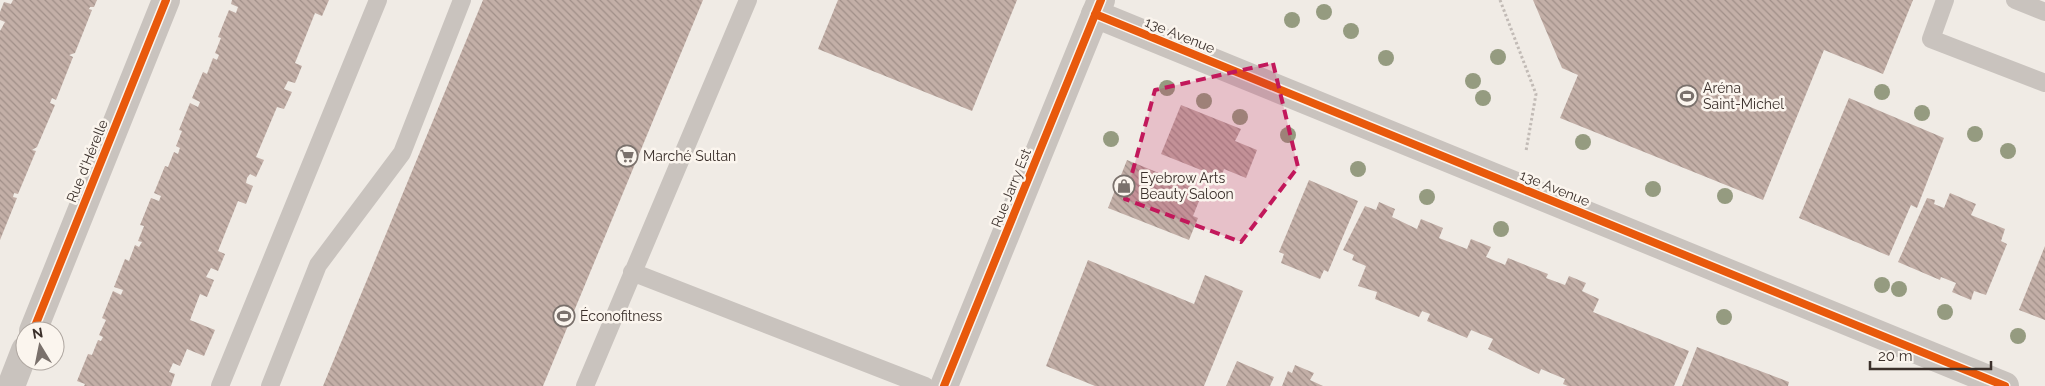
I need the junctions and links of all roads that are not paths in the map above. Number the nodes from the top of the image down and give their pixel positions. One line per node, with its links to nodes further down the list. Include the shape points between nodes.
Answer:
1 (166, 0): 11 (street, Rue d'Hérelle)
2 (378, 0): 14 (lane)
3 (462, 0): 15 (lane, via 402,153 318,264)
4 (748, 0): 10 (lane)
5 (1944, 0): 9 (lane, via 1931,38)
6 (2015, 0): 8 (lane)
7 (1098, 7): 18 (street, Rue Jarry Est); 19 (street, 13e Avenue, via 1519,187)
8 (2045, 12)
9 (2045, 83)
10 (632, 272): 16 (lane); 17 (lane)
11 (37, 321)
12 (17, 371): 13 (street)
13 (11, 386)
14 (220, 386)
15 (270, 386)
16 (585, 386)
17 (925, 386)
18 (944, 386)
19 (2005, 386)

